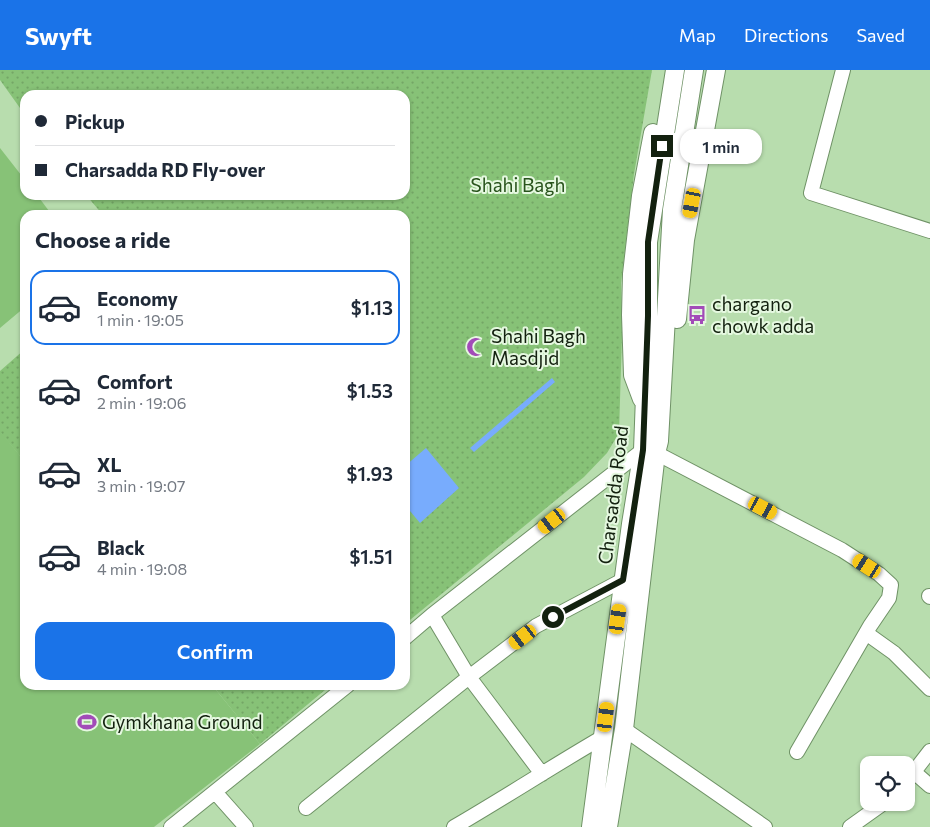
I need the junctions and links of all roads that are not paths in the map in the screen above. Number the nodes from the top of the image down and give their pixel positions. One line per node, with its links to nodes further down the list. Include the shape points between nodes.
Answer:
1 (665, 70): 8 (main road, via 641,196 632,274 633,376)
2 (675, 70): 7 (main road, via 648,242)
3 (694, 70): 7 (main road)
4 (716, 70): 8 (main road, via 685,240 672,355)
5 (842, 70): 6 (street, via 811,193)
6 (930, 232)
7 (657, 316): 8 (main road, Charsadda Road)
8 (653, 403): 9 (main road, Charsadda Road)
9 (653, 448): 10 (main road, Charsadda Road); 11 (street); 12 (street, via 834,546 879,574 891,585 889,598); 17 (main road, Charsadda Road)
10 (623, 580): 14 (street, via 536,626); 18 (main road, Charsadda Road)
11 (432, 615): 13 (street); 14 (street)
12 (866, 633): 15 (street, via 894,653); 20 (street)
13 (410, 634)
14 (469, 677): 22 (street); 26 (street)
15 (930, 689)
16 (342, 690): 25 (street)
17 (624, 729): 28 (street); 33 (main road, Charsadda Road)
18 (603, 737): 22 (street); 32 (main road, Charsadda Road)
19 (930, 751): 21 (street)
20 (797, 752)
21 (915, 770)
22 (542, 774): 31 (street)
23 (915, 779): 24 (street)
24 (930, 786)
25 (215, 792): 29 (street); 30 (street)
26 (306, 808)
27 (872, 811): 35 (street)
28 (749, 821): 34 (street)
29 (171, 827)
30 (246, 827)
31 (454, 827)
32 (591, 827)
33 (608, 827)
34 (765, 827)
35 (850, 827)

